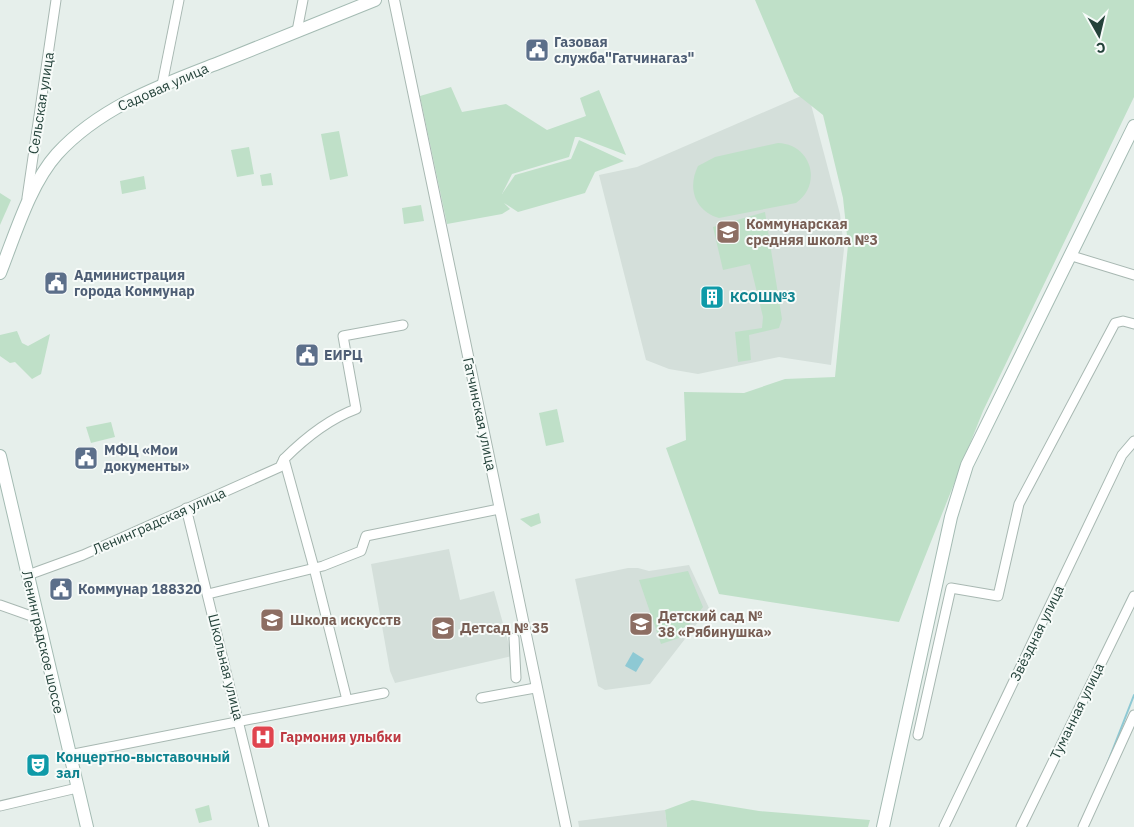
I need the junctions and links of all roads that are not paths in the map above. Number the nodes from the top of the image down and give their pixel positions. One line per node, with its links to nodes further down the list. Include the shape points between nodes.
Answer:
1 (56, 0): 9 (street, Сельская улица)
2 (179, 0): 7 (street)
3 (303, 0): 6 (street)
4 (375, 0): 6 (main road, Садовая улица)
5 (394, 0): 19 (street, Гатчинская улица)
6 (298, 31): 7 (main road, Садовая улица)
7 (162, 85): 9 (main road, Садовая улица, via 118,106 71,142 50,164)
8 (1134, 126): 10 (main road)
9 (27, 206): 11 (main road, Садовая улица)
10 (1072, 256): 12 (street); 41 (main road, via 967,465 952,517)
11 (0, 273)
12 (1134, 275)
13 (1134, 324): 34 (street, via 1115,323 1019,504 998,596 951,588)
14 (403, 325): 17 (street, Ленинградская улица, via 343,336 356,409 339,415)
15 (1134, 441): 42 (street, Звёздная улица, via 1122,455)
16 (0, 456): 21 (main road, Ленинградское шоссе)
17 (284, 459): 18 (street, Ленинградская улица, via 280,467); 20 (street)
18 (186, 508): 21 (street, Ленинградская улица, via 82,555); 22 (street, Школьная улица)
19 (499, 510): 20 (street, via 366,536 361,552); 28 (street, Гатчинская улица)
20 (314, 568): 22 (street); 31 (street)
21 (28, 574): 25 (main road, Ленинградское шоссе)
22 (208, 594): 33 (street, Школьная улица)
23 (1134, 596): 43 (street, Туманная улица)
24 (0, 605): 25 (street)
25 (38, 618): 35 (main road, Ленинградское шоссе)
26 (514, 638): 27 (street)
27 (516, 678)
28 (536, 688): 30 (street); 40 (street, Гатчинская улица)
29 (384, 693): 31 (street)
30 (481, 698)
31 (347, 700): 33 (street)
32 (1134, 715): 44 (street)
33 (239, 723): 35 (street); 39 (street, Школьная улица)
34 (918, 735)
35 (69, 755): 36 (main road, Ленинградское шоссе)
36 (77, 788): 37 (street); 38 (main road, Ленинградское шоссе)
37 (0, 806)
38 (87, 827)
39 (264, 827)
40 (566, 827)
41 (882, 827)
42 (944, 827)
43 (1021, 827)
44 (1083, 827)

